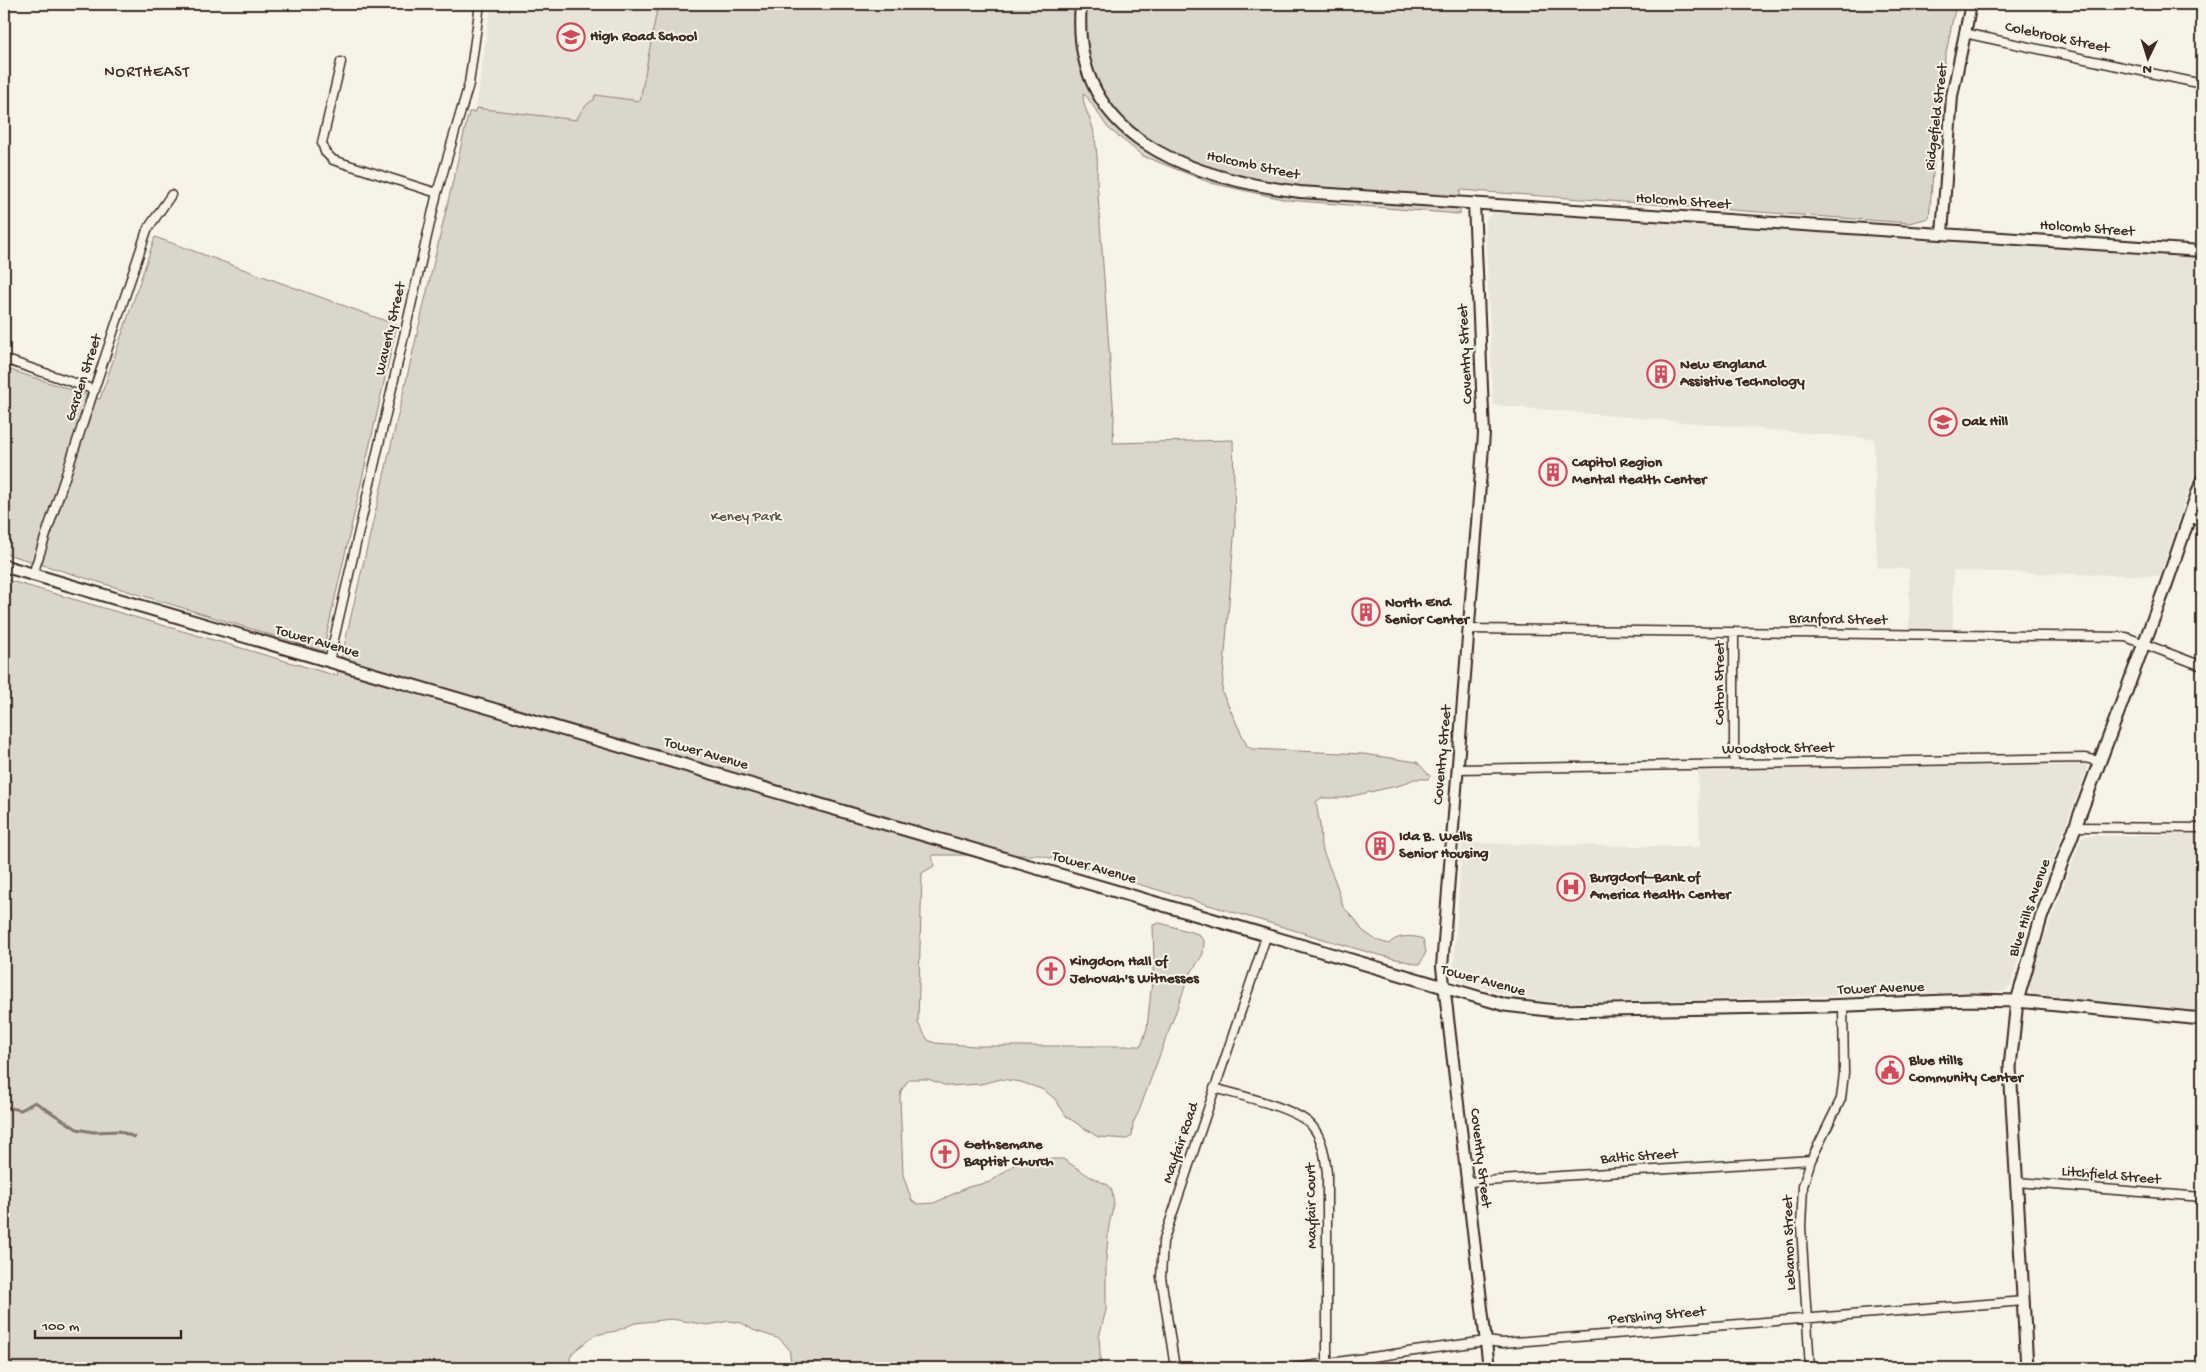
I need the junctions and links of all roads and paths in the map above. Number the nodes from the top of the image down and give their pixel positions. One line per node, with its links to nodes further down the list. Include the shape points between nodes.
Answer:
1 (480, 4): 7 (street, Waverly Street, via 469,84)
2 (1081, 4): 9 (street, Holcomb Street, via 1080,45 1094,90 1129,134 1167,157 1210,173 1275,188)
3 (1971, 4): 4 (street, Ridgefield Street)
4 (1964, 33): 6 (street, Colebrook Street); 10 (street, Ridgefield Street, via 1948,130)
5 (341, 62): 7 (street, via 322,143 325,152 334,160)
6 (2202, 84)
7 (437, 193): 22 (street, Waverly Street)
8 (171, 195): 13 (street, Garden Street, via 147,230)
9 (1474, 203): 10 (street, Holcomb Street); 19 (street, Coventry Street, via 1484,423)
10 (1942, 234): 11 (street, Holcomb Street)
11 (2202, 251)
12 (4, 359): 13 (street)
13 (95, 390): 18 (street, Garden Street)
14 (2202, 480): 15 (main road, Blue Hills Avenue)
15 (2190, 519): 16 (street); 21 (main road, Blue Hills Avenue)
16 (2202, 519)
17 (4, 566): 18 (main road, Tower Avenue)
18 (34, 574): 22 (main road, Tower Avenue)
19 (1468, 629): 20 (street, Branford Street); 26 (street, Coventry Street)
20 (1734, 632): 21 (street, Branford Street, via 2126,637); 25 (street, Colton Street)
21 (2144, 643): 23 (street, Branford Street); 24 (main road, Blue Hills Avenue)
22 (329, 661): 29 (main road, Tower Avenue)
23 (2202, 666)
24 (2100, 761): 25 (street, Woodstock Street, via 2085,758); 27 (main road, Blue Hills Avenue)
25 (1734, 764): 26 (street, Woodstock Street)
26 (1457, 769): 30 (street, Coventry Street, via 1442,955)
27 (2075, 828): 28 (street); 31 (main road, Blue Hills Avenue, via 2039,924)
28 (2202, 828)
29 (1267, 934): 30 (main road, Tower Avenue); 34 (street, Mayfair Road)
30 (1444, 987): 32 (main road, Tower Avenue, via 1505,1005 1556,1011); 36 (street, Coventry Street)
31 (2017, 1001): 32 (main road, Tower Avenue); 33 (main road, Tower Avenue); 37 (main road, Blue Hills Avenue, via 2010,1067)
32 (1843, 1005): 35 (street, Lebanon Street, via 1843,1087 1836,1111)
33 (2202, 1019)
34 (1214, 1088): 42 (street, Mayfair Court, via 1291,1112 1312,1126 1319,1138 1327,1173); 43 (street, Mayfair Road, via 1166,1228 1161,1258)
35 (1811, 1160): 36 (street, Baltic Street); 40 (street, Lebanon Street, via 1802,1186 1801,1202)
36 (1469, 1182): 41 (street, Coventry Street)
37 (2017, 1182): 38 (street, Litchfield Street); 39 (main road, Blue Hills Avenue)
38 (2202, 1197)
39 (2024, 1301): 40 (street, Pershing Street); 47 (main road, Blue Hills Avenue)
40 (1807, 1317): 41 (street, Pershing Street, via 1502,1343); 46 (street, Lebanon Street)
41 (1486, 1341): 42 (street, Pershing Street); 45 (street, Coventry Street)
42 (1327, 1363): 44 (street, Pershing Street)
43 (1175, 1368)
44 (1294, 1368)
45 (1489, 1368)
46 (1810, 1368)
47 (2027, 1368)

